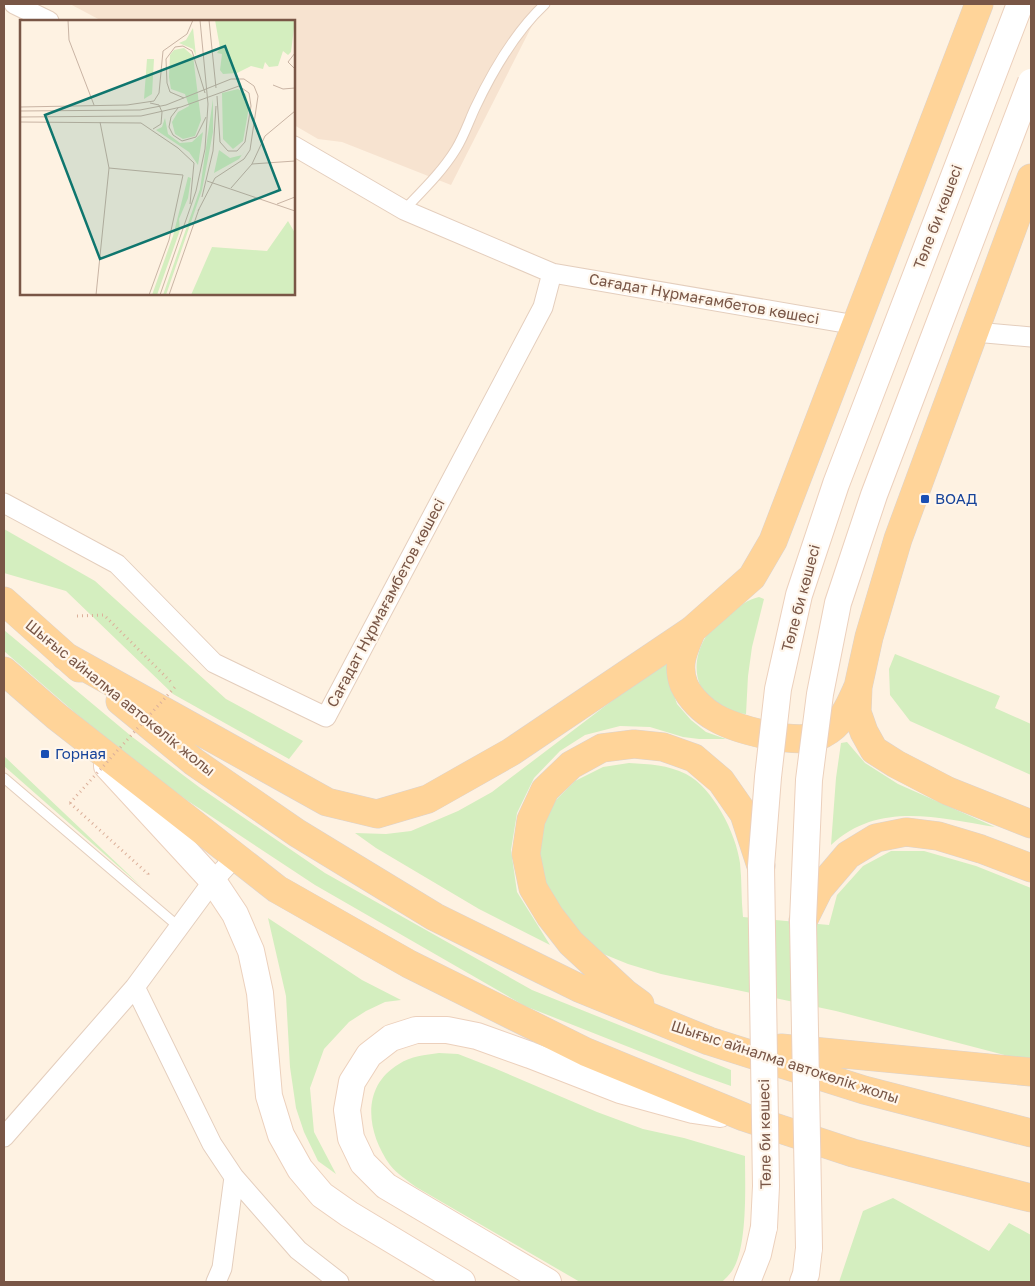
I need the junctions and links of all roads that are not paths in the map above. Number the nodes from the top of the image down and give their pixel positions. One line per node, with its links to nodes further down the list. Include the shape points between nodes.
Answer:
1 (14, 4): 5 (street)
2 (545, 4): 9 (lane, via 507,50 457,148)
3 (980, 4): 11 (main road)
4 (1020, 4): 24 (main road, Төле би көшесі, bridge, via 836,484 799,595 778,689)
5 (47, 20)
6 (1031, 82): 27 (main road, bridge, via 874,495 838,603 820,694 809,780)
7 (295, 147): 9 (street, Сағадат Нұрмағамбетов көшесі)
8 (1031, 178): 12 (main road)
9 (404, 210): 10 (street, Сағадат Нұрмағамбетов көшесі)
10 (552, 273): 11 (street, Сағадат Нұрмағамбетов көшесі); 14 (street, Сағадат Нұрмағамбетов көшесі, via 543,307 326,717 214,662 116,564)
11 (856, 325): 16 (main road, via 773,541 752,577)
12 (975, 332): 13 (street); 19 (main road, via 898,539)
13 (1031, 337)
14 (4, 503)
15 (4, 601): 17 (main road, Шығыс айналма автокөлік жолы)
16 (692, 630): 17 (main road, via 511,752 428,800 377,814 327,802); 19 (main road, via 680,660 684,684 698,705 716,718 751,731 803,739 823,735 844,716)
17 (65, 656): 30 (main road, Шығыс айналма автокөлік жолы, via 194,762 305,838 435,916 579,988)
18 (4, 671): 20 (main road)
19 (858, 686): 22 (main road, via 857,712 874,750 948,791)
20 (70, 728): 23 (main road); 26 (main road)
21 (4, 778): 28 (lane)
22 (1031, 824)
23 (236, 856): 26 (street); 33 (main road, via 277,889 409,964 586,1052)
24 (761, 866): 30 (main road, via 744,814 721,781 694,758 663,747 634,744 602,748 571,765 545,790 531,820 526,854 533,888 571,943 625,993); 42 (main road, Төле би көшесі, bridge, via 766,1186 764,1227)
25 (1031, 868): 27 (main road, via 938,836 906,832 876,838 848,855 819,889)
26 (213, 881): 28 (street); 40 (main road, via 235,914 251,951 260,993 269,1096 280,1136 300,1169 322,1195 349,1214)
27 (804, 921): 43 (main road, bridge, via 809,1248)
28 (179, 927): 29 (street)
29 (135, 987): 35 (street); 36 (street, via 212,1144)
30 (670, 1026): 31 (main road, Шығыс айналма автокөлік жолы)
31 (709, 1041): 32 (main road); 34 (main road, Шығыс айналма автокөлік жолы, via 864,1090)
32 (1031, 1072)
33 (744, 1117): 37 (main road, via 853,1152); 41 (main road, via 693,1110 620,1090 477,1036 447,1030 416,1030 391,1038 369,1055 352,1082 346,1110 351,1138 363,1163 386,1186)
34 (1031, 1133)
35 (4, 1136)
36 (234, 1177): 38 (street, via 222,1268); 39 (street, via 298,1250)
37 (1031, 1198)
38 (216, 1282)
39 (339, 1282)
40 (462, 1282)
41 (548, 1282)
42 (748, 1282)
43 (803, 1282)

